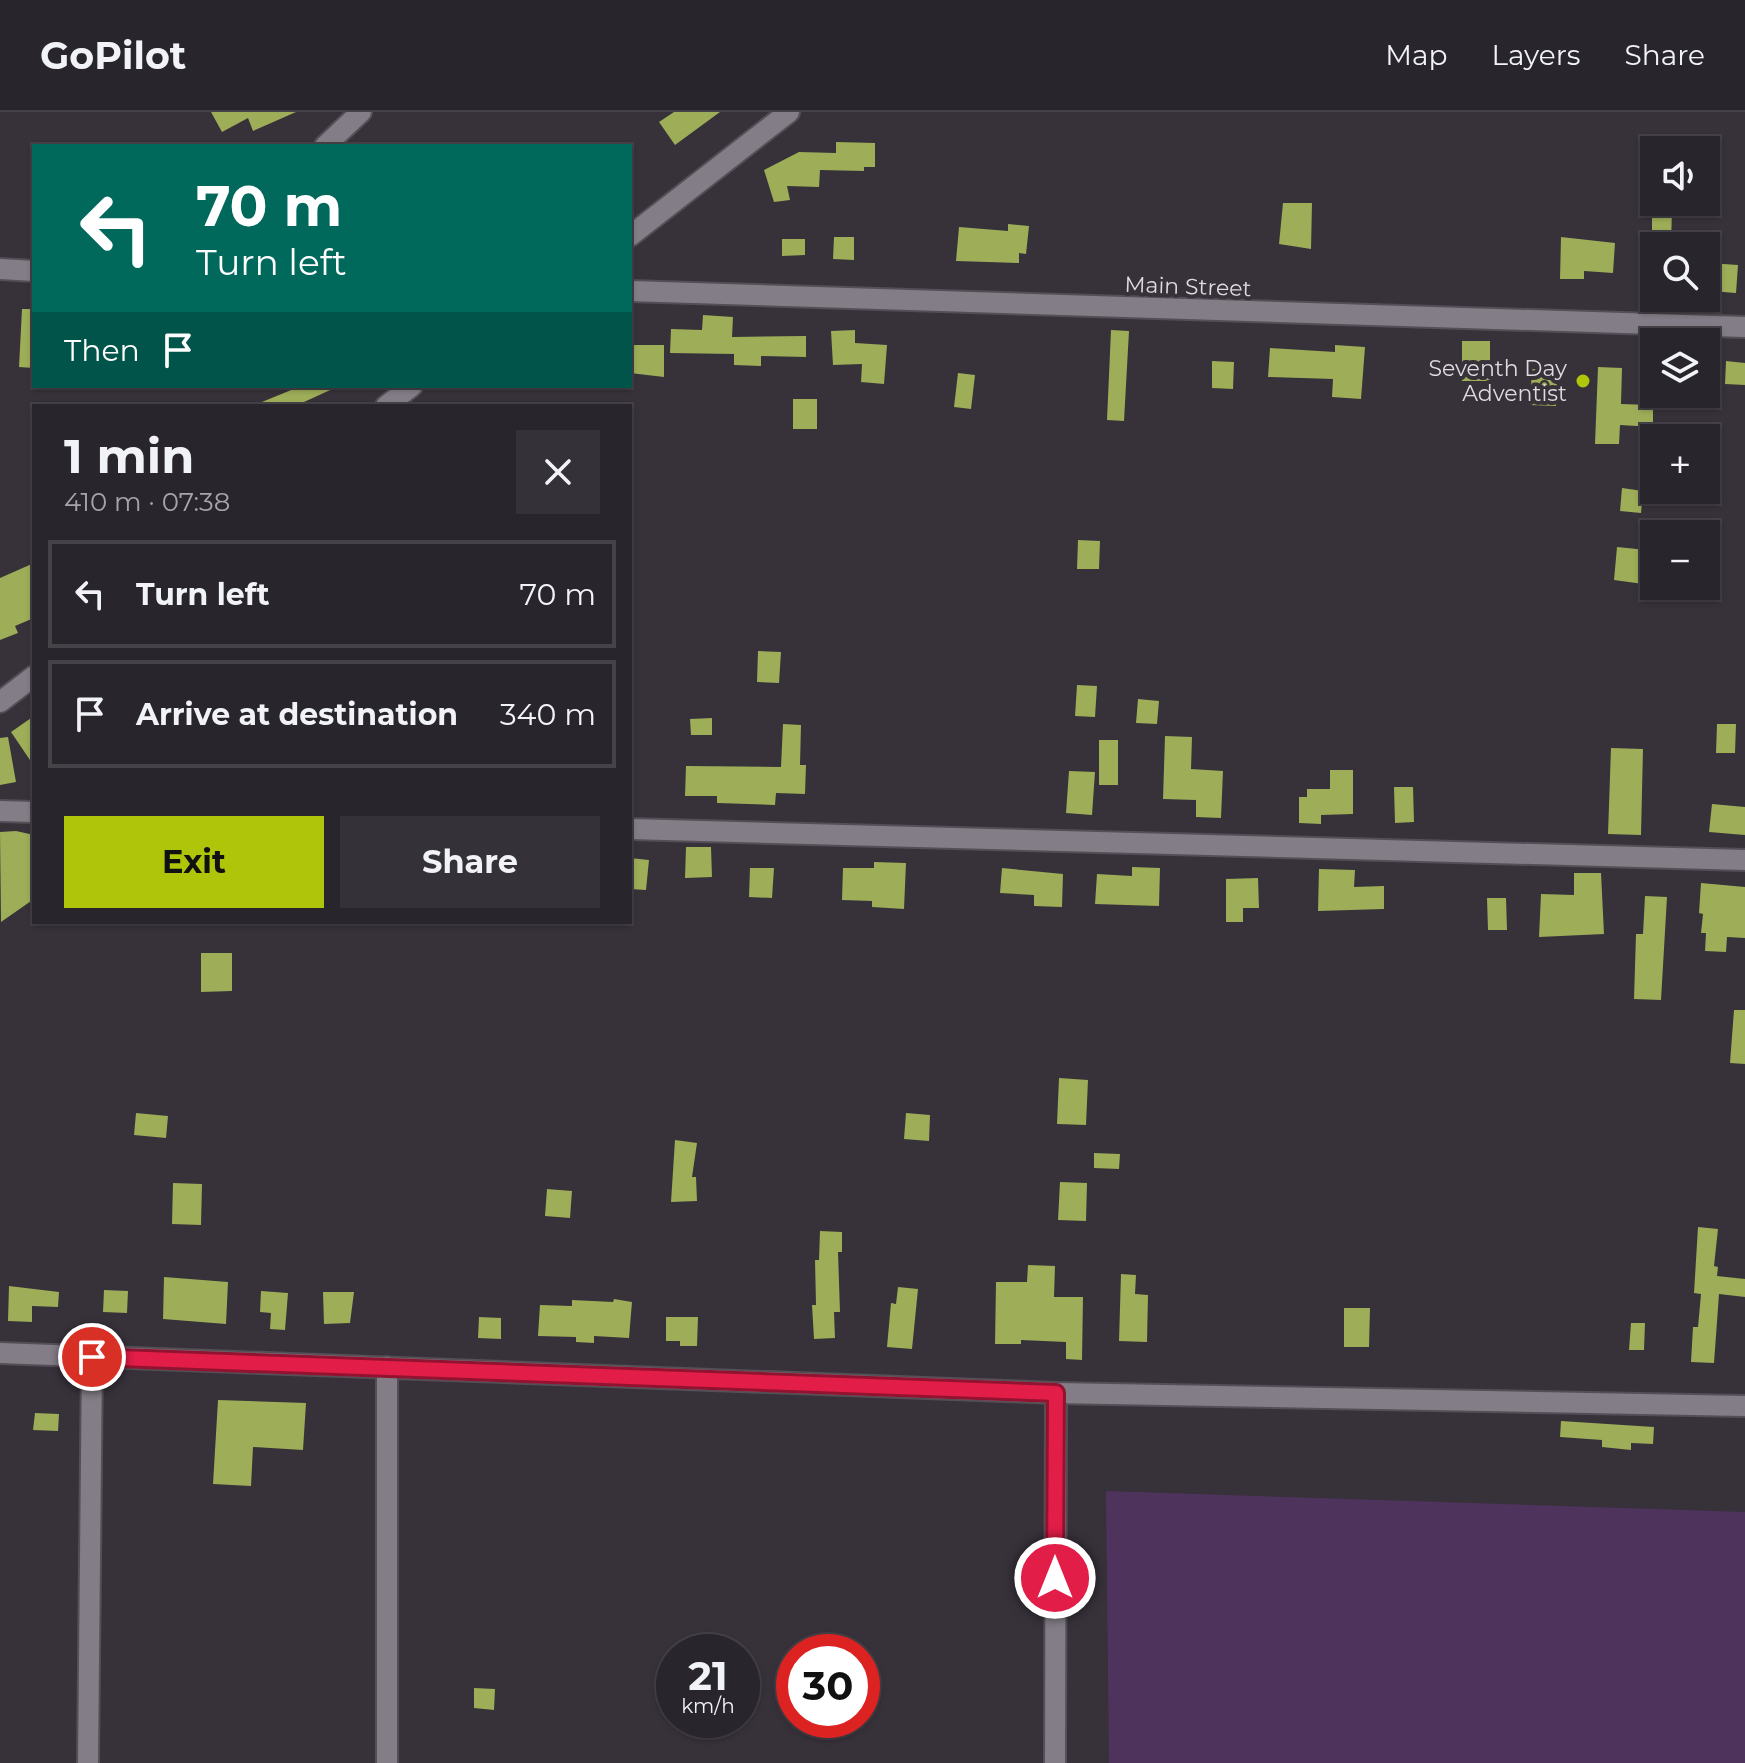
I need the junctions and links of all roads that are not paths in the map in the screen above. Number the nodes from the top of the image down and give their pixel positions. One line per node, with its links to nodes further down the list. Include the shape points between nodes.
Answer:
1 (361, 112): 3 (street)
2 (789, 112): 4 (street)
3 (327, 144)
4 (632, 234)
5 (0, 269): 6 (street)
6 (32, 271)
7 (632, 291): 8 (street, Main Street)
8 (1745, 327)
9 (409, 388): 10 (street)
10 (389, 404)
11 (32, 678): 12 (street)
12 (0, 702)
13 (0, 811): 14 (street)
14 (32, 812)
15 (632, 829): 16 (street)
16 (1745, 860)
17 (0, 1353): 18 (street)
18 (92, 1357): 19 (street); 22 (street)
19 (387, 1367): 20 (street); 23 (street)
20 (1056, 1393): 21 (street); 24 (street)
21 (1745, 1406)
22 (88, 1763)
23 (387, 1763)
24 (1055, 1763)

